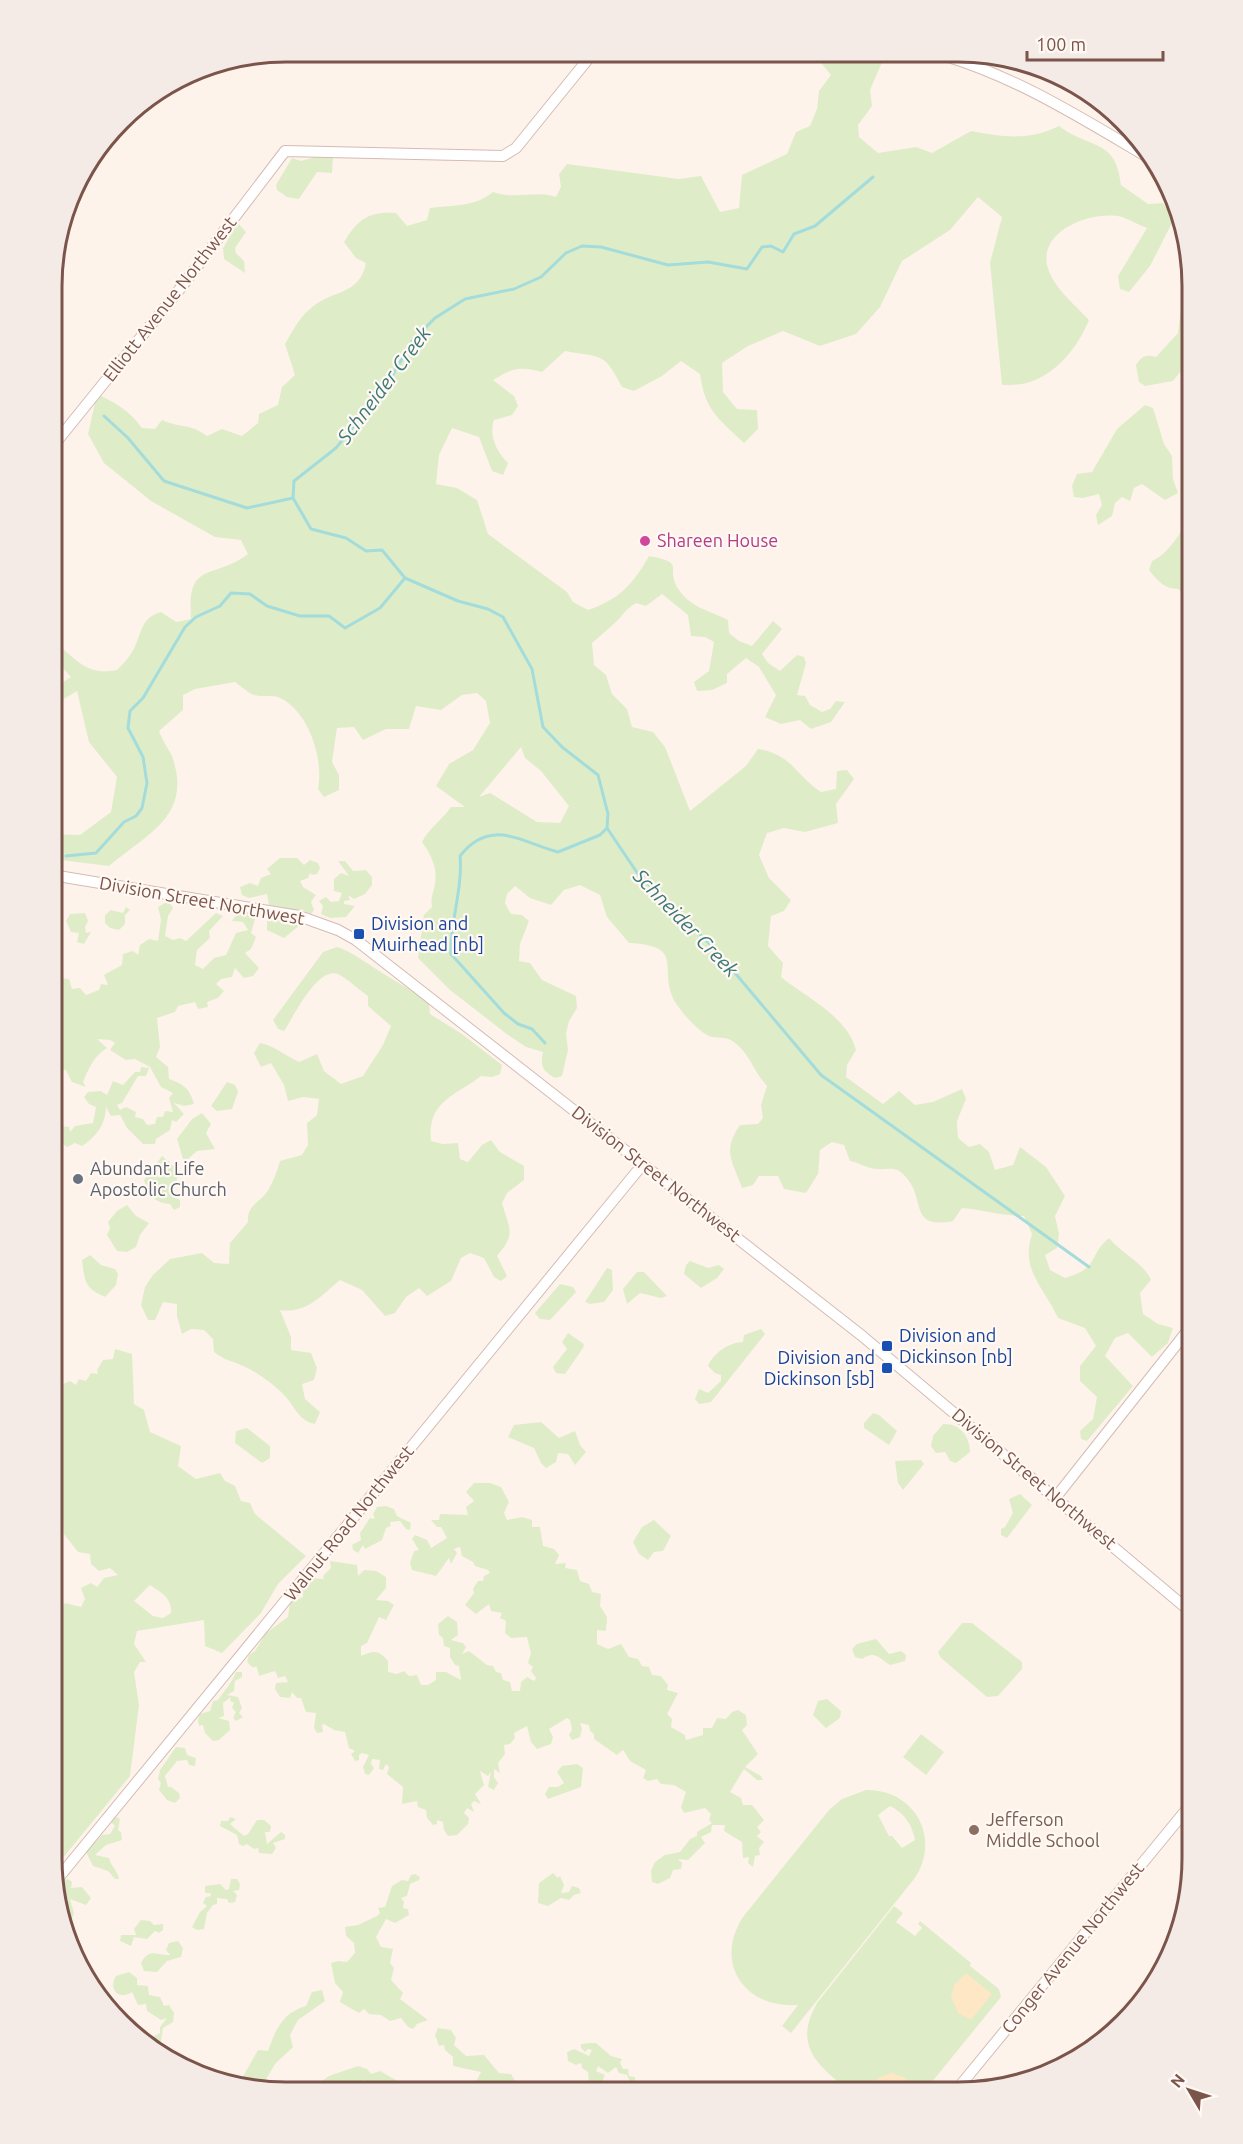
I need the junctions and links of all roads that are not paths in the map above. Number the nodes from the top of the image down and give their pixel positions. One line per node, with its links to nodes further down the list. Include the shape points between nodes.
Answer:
1 (586, 62): 4 (street, Elliott Avenue Northwest, via 510,153 497,158 285,151)
2 (964, 62): 3 (street, via 1045,96)
3 (1136, 150)
4 (62, 435)
5 (62, 877): 6 (street, Division Street Northwest, via 262,908 338,930)
6 (643, 1164): 8 (street, Division Street Northwest, via 861,1335); 11 (street, Walnut Road Northwest)
7 (1182, 1338): 8 (street)
8 (1056, 1497): 9 (street, Division Street Northwest)
9 (1182, 1604)
10 (1182, 1815): 12 (street, Conger Avenue Northwest)
11 (62, 1873)
12 (963, 2082)

